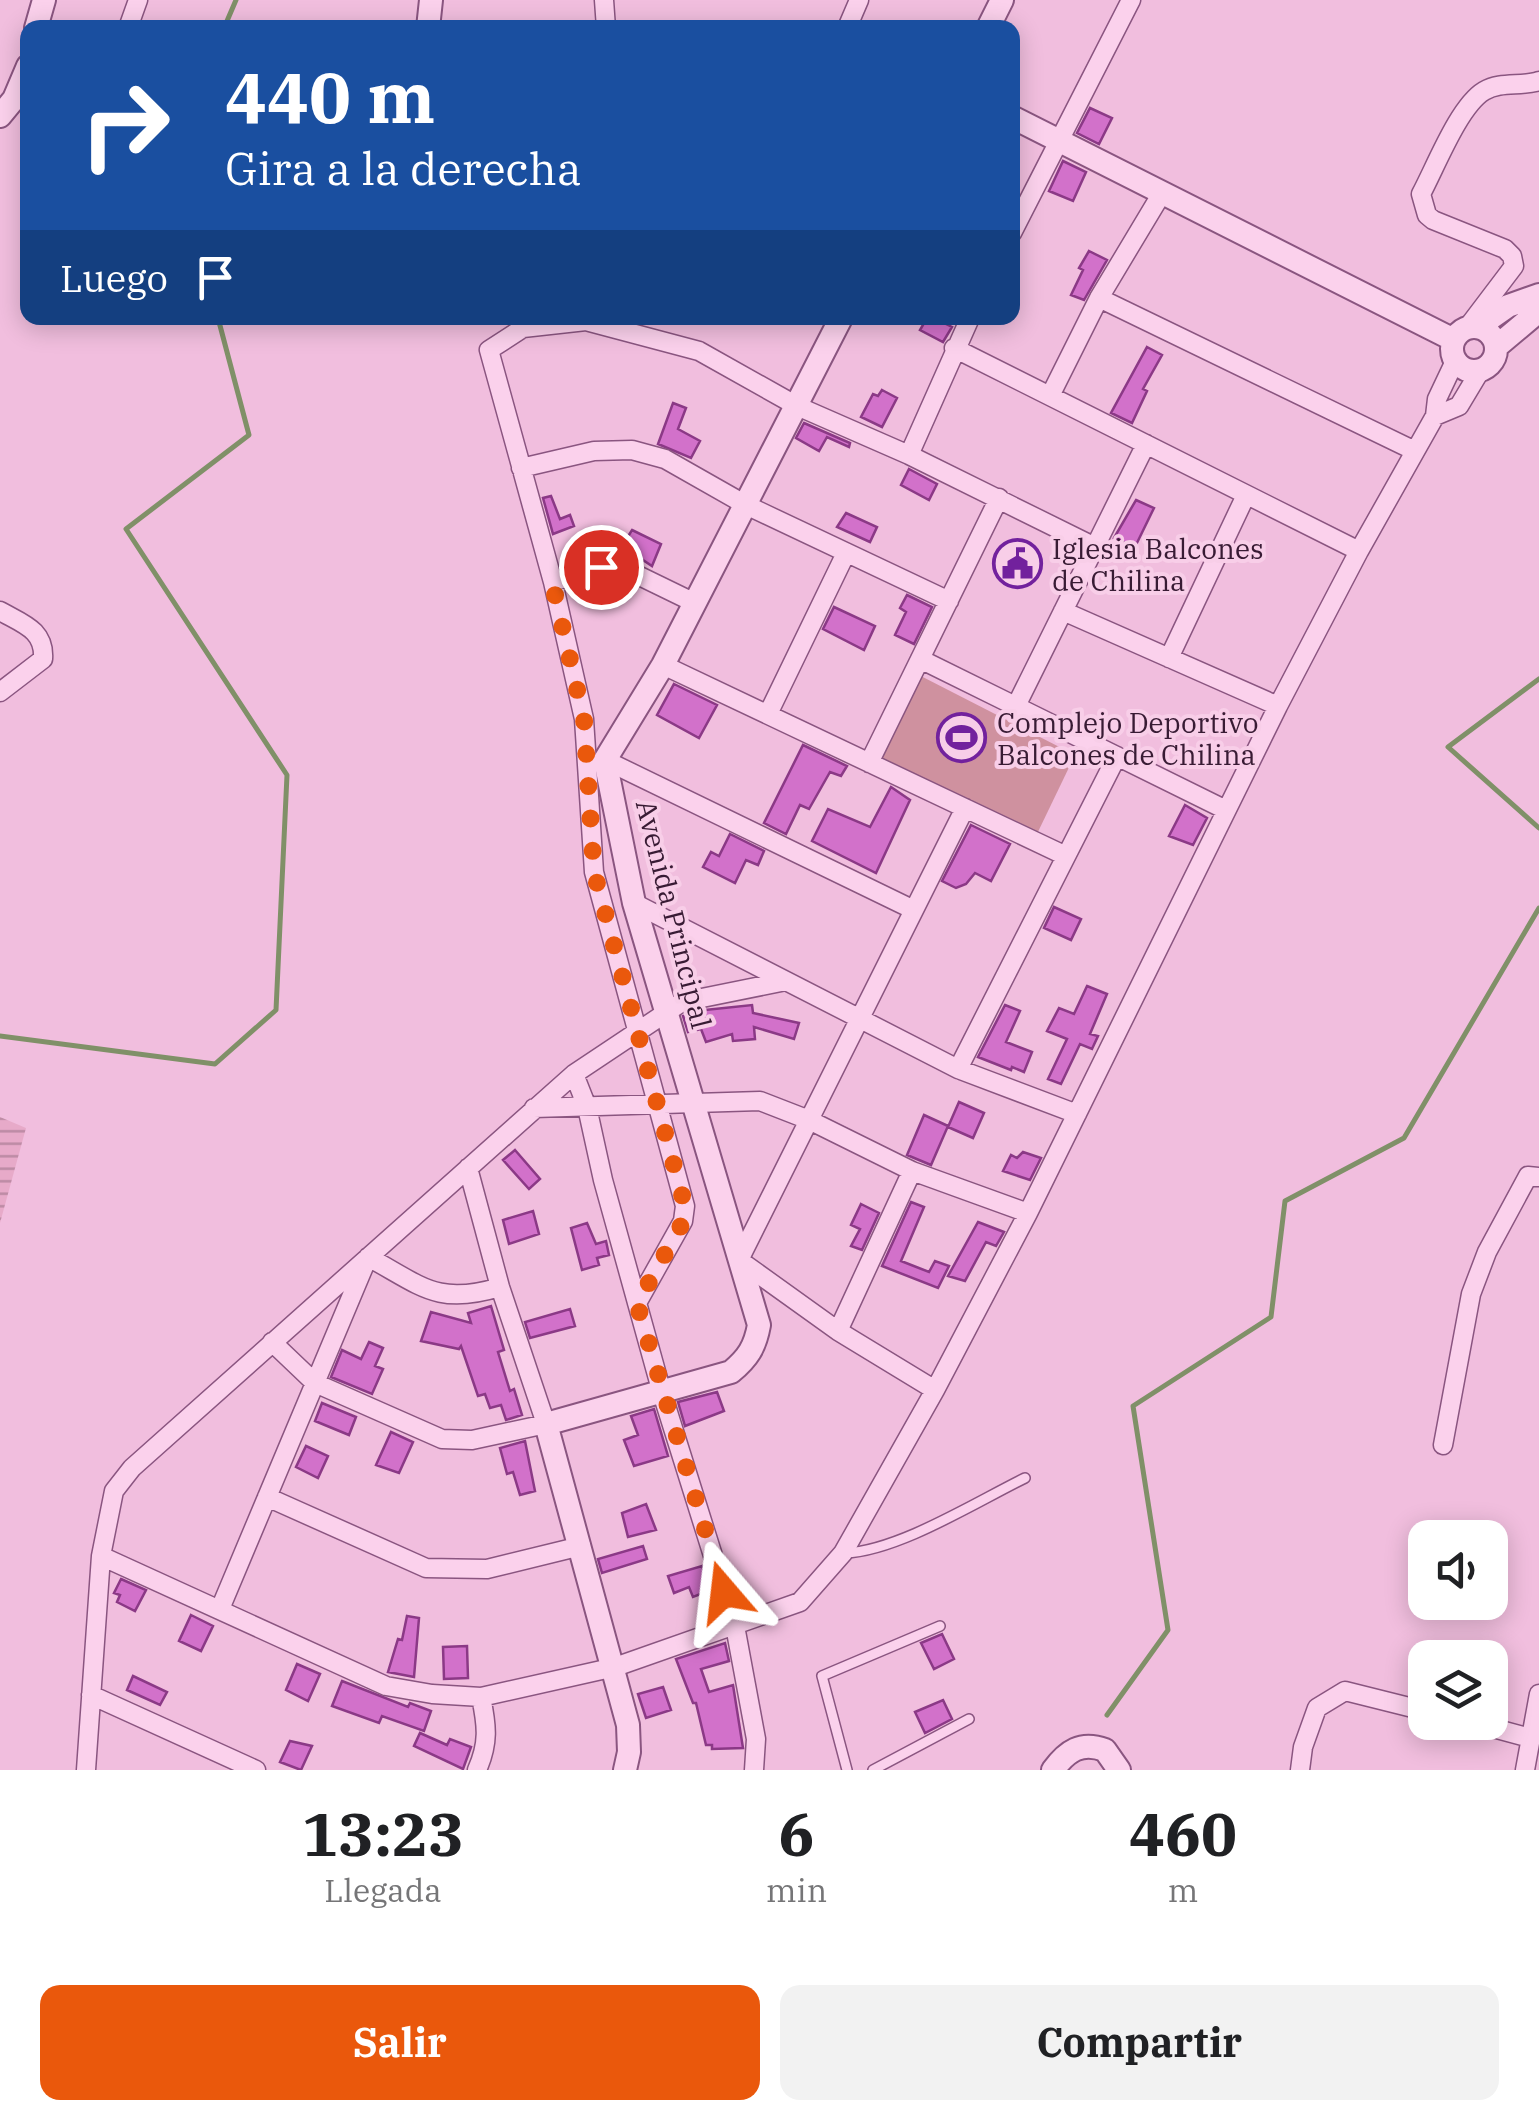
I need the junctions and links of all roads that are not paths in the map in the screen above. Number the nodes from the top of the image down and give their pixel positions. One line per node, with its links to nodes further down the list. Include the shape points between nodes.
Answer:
1 (1131, 0): 6 (street)
2 (1539, 82): 9 (street, via 1482,92 1421,194 1433,220 1512,256 1514,266)
3 (20, 85): 4 (street)
4 (0, 116)
5 (1020, 121): 6 (street)
6 (1060, 140): 7 (street); 8 (street)
7 (1162, 193): 11 (street); 17 (street)
8 (1020, 218)
9 (1494, 288): 10 (street); 17 (street)
10 (1539, 295): 17 (street, via 1508,306)
11 (1098, 298): 21 (street); 25 (street)
12 (1539, 312): 19 (street)
13 (551, 325): 27 (street, via 524,328 489,350)
14 (601, 325): 22 (street, via 699,351)
15 (837, 325): 22 (street)
16 (966, 325): 18 (street)
17 (1463, 339): 19 (street, via 1494,338); 20 (street, via 1466,370); 23 (street)
18 (954, 348): 21 (street); 26 (street)
19 (1496, 348): 20 (street)
20 (1480, 370): 23 (street, via 1458,406)
21 (1050, 396): 24 (street)
22 (796, 406): 26 (street); 30 (street)
23 (1435, 416): 25 (street)
24 (1146, 444): 28 (street); 31 (street)
25 (1415, 452): 32 (street)
26 (909, 455): 29 (street)
27 (522, 468): 30 (street, via 594,451 632,450 665,459); 34 (street)
28 (1246, 494): 32 (street); 39 (street)
29 (999, 498): 31 (street); 35 (street)
30 (746, 505): 33 (street); 36 (street)
31 (1094, 548): 38 (street)
32 (1359, 551): 44 (street)
33 (846, 553): 35 (street); 45 (street)
34 (552, 582): 36 (street, via 619,566); 57 (street, via 584,719 594,872)
35 (948, 601): 40 (street)
36 (695, 603): 41 (street)
37 (0, 611): 42 (street, via 37,632 44,645 43,660)
38 (1062, 612): 39 (street); 43 (street)
39 (1170, 658): 44 (street)
40 (920, 659): 43 (street); 48 (street)
41 (663, 665): 45 (street); 47 (street)
42 (0, 692)
43 (1016, 706): 46 (street)
44 (1278, 706): 50 (street)
45 (768, 714): 48 (street)
46 (1117, 756): 50 (street); 51 (street)
47 (605, 760): 52 (street, Avenida Principal); 53 (street)
48 (869, 762): 49 (street)
49 (965, 808): 51 (street); 53 (street)
50 (1226, 810): 64 (street)
51 (1066, 856): 58 (street)
52 (634, 903): 54 (street); 55 (street, Avenida Principal)
53 (914, 910): 56 (street)
54 (786, 981): 55 (street, via 682,1002); 56 (street)
55 (667, 1011): 57 (street); 60 (street, Avenida Principal)
56 (860, 1018): 58 (street); 65 (street)
57 (638, 1029): 59 (street); 61 (street)
58 (958, 1069): 64 (street)
59 (574, 1074): 62 (street); 63 (street)
60 (691, 1103): 61 (street); 65 (street, via 760,1101); 71 (street, Avenida Principal)
61 (660, 1104): 62 (street); 73 (street, via 685,1206 683,1222)
62 (587, 1106): 63 (street); 73 (street)
63 (534, 1108): 66 (street)
64 (1076, 1114): 69 (street)
65 (809, 1120): 67 (street); 71 (street)
66 (468, 1168): 70 (street); 72 (street)
67 (912, 1171): 69 (street); 74 (street)
68 (1534, 1176): 80 (street, via 1471,1294)
69 (1028, 1213): 77 (street)
70 (368, 1257): 72 (street, via 436,1294 468,1296); 75 (street); 76 (street)
71 (739, 1260): 74 (street); 78 (street, Avenida Principal, via 759,1325 755,1345 730,1372)
72 (500, 1287): 79 (street)
73 (637, 1304): 78 (street)
74 (838, 1330): 77 (street)
75 (272, 1342): 76 (street); 85 (street, via 132,1468 114,1491)
76 (315, 1382): 79 (street, via 442,1440); 82 (street)
77 (935, 1390): 84 (street)
78 (662, 1393): 79 (street, Avenida Principal); 87 (street)
79 (546, 1424): 83 (street)
80 (1444, 1445)
81 (1024, 1478): 84 (lane, via 904,1537)
82 (267, 1497): 83 (street, via 426,1568 487,1568); 86 (street)
83 (581, 1546): 89 (street)
84 (843, 1553): 87 (street, via 800,1602)
85 (102, 1556): 86 (street); 91 (street)
86 (220, 1609): 92 (street, via 386,1686)
87 (735, 1626): 89 (street); 101 (street, via 756,1739)
88 (940, 1626): 102 (lane, via 822,1676)
89 (614, 1667): 92 (street); 100 (street, via 628,1725)
90 (1539, 1694): 96 (street)
91 (92, 1695): 97 (street); 98 (street)
92 (481, 1697): 99 (street, via 488,1732)
93 (1408, 1707): 106 (street, via 1345,1691 1317,1708)
94 (970, 1719): 103 (lane)
95 (1508, 1732): 96 (street)
96 (1530, 1738): 107 (street)
97 (86, 1770)
98 (256, 1770)
99 (477, 1770)
100 (624, 1770)
101 (754, 1770)
102 (847, 1770)
103 (872, 1770)
104 (1053, 1770): 105 (street, via 1084,1746 1104,1750)
105 (1120, 1770)
106 (1300, 1770)
107 (1525, 1770)

